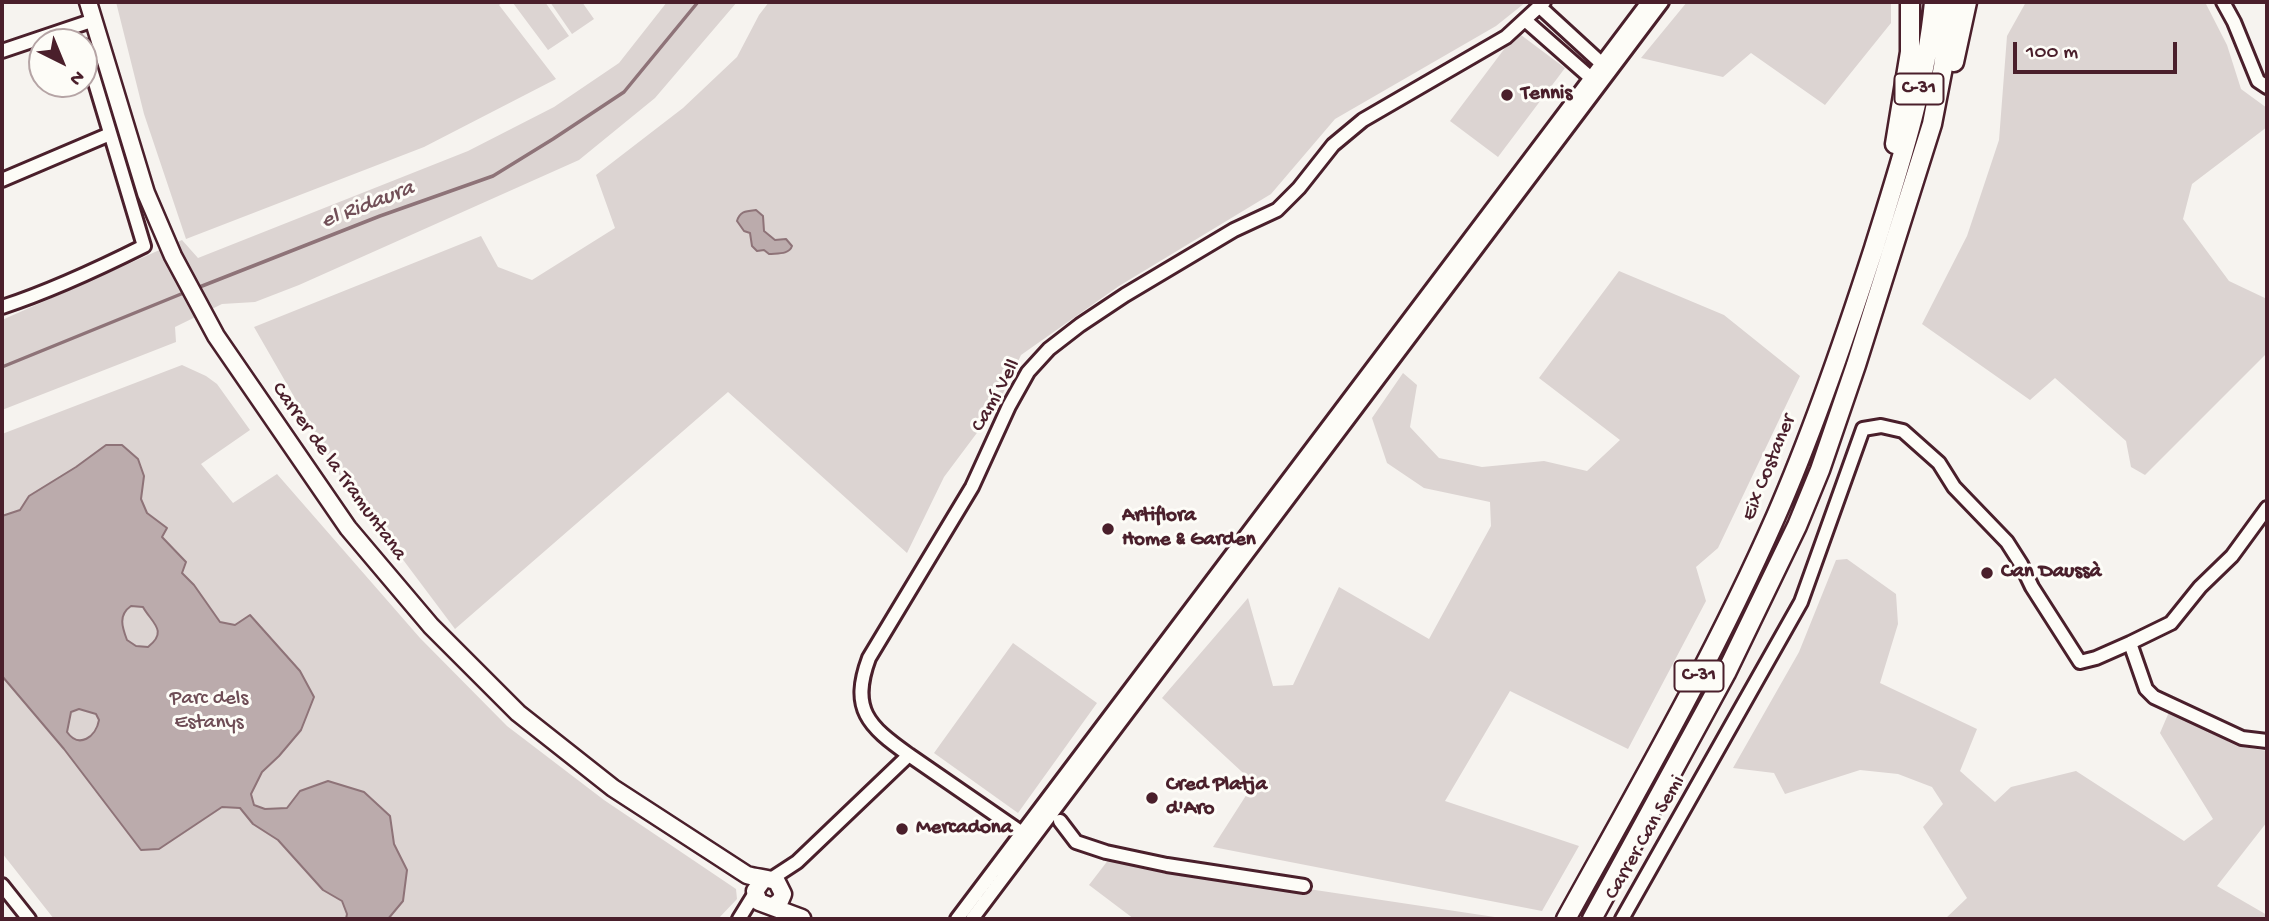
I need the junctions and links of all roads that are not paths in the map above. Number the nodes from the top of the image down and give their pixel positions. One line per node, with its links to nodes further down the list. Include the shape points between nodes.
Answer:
1 (88, 2): 10 (main road, Carrer de la Tramuntana)
2 (1648, 2): 14 (street)
3 (1662, 2): 36 (street)
4 (1910, 2): 20 (highway, C-31, via 1910,52 1894,149)
5 (1934, 2): 20 (highway, Eix Costaner / C-31, via 1915,108)
6 (1952, 2): 18 (highway, C-31)
7 (1968, 2): 18 (highway, C-31, via 1941,111)
8 (2223, 2): 16 (street, via 2258,81)
9 (1542, 4): 11 (street, Camí Vell); 14 (street, Camí Vell)
10 (93, 20): 12 (street); 31 (main road, Carrer de la Tramuntana, via 146,192 173,256 216,336 348,528 431,626 518,713 613,788)
11 (1525, 20): 15 (street); 26 (street, Camí Vell, via 1506,37 1363,120 1333,145 1277,210 1234,230 1125,295 1049,349 1028,372 972,486 869,658 860,681 868,718 880,735)
12 (78, 26): 13 (street)
13 (2, 51)
14 (1601, 63): 15 (street)
15 (1591, 78): 28 (street)
16 (2267, 88)
17 (98, 94): 19 (street)
18 (1932, 124): 38 (highway, C-31, via 1841,409 1797,526 1726,673)
19 (110, 134): 21 (street); 22 (street, via 144,246)
20 (1897, 174): 37 (highway, Eix Costaner / C-31, via 1831,374 1776,517 1706,663)
21 (2, 180)
22 (2, 307)
23 (2267, 508): 24 (street, via 2232,556 2171,623)
24 (2130, 643): 25 (street, via 2146,689 2154,697 2242,738); 39 (street, Carrer Can Semi, via 2080,662 2007,542 1954,487 1939,463 1903,431 1881,426 1863,429 1801,602)
25 (2267, 741)
26 (909, 755): 28 (street, Camí Vell); 31 (street)
27 (1060, 821): 30 (street, via 1076,842 1105,852)
28 (1022, 833): 35 (street)
29 (2, 885): 33 (street)
30 (1304, 886)
31 (768, 892): 32 (street); 34 (main road)
32 (741, 917)
33 (29, 919)
34 (803, 919)
35 (957, 919)
36 (972, 919)
37 (1566, 919)
38 (1592, 919)
39 (1622, 919)

